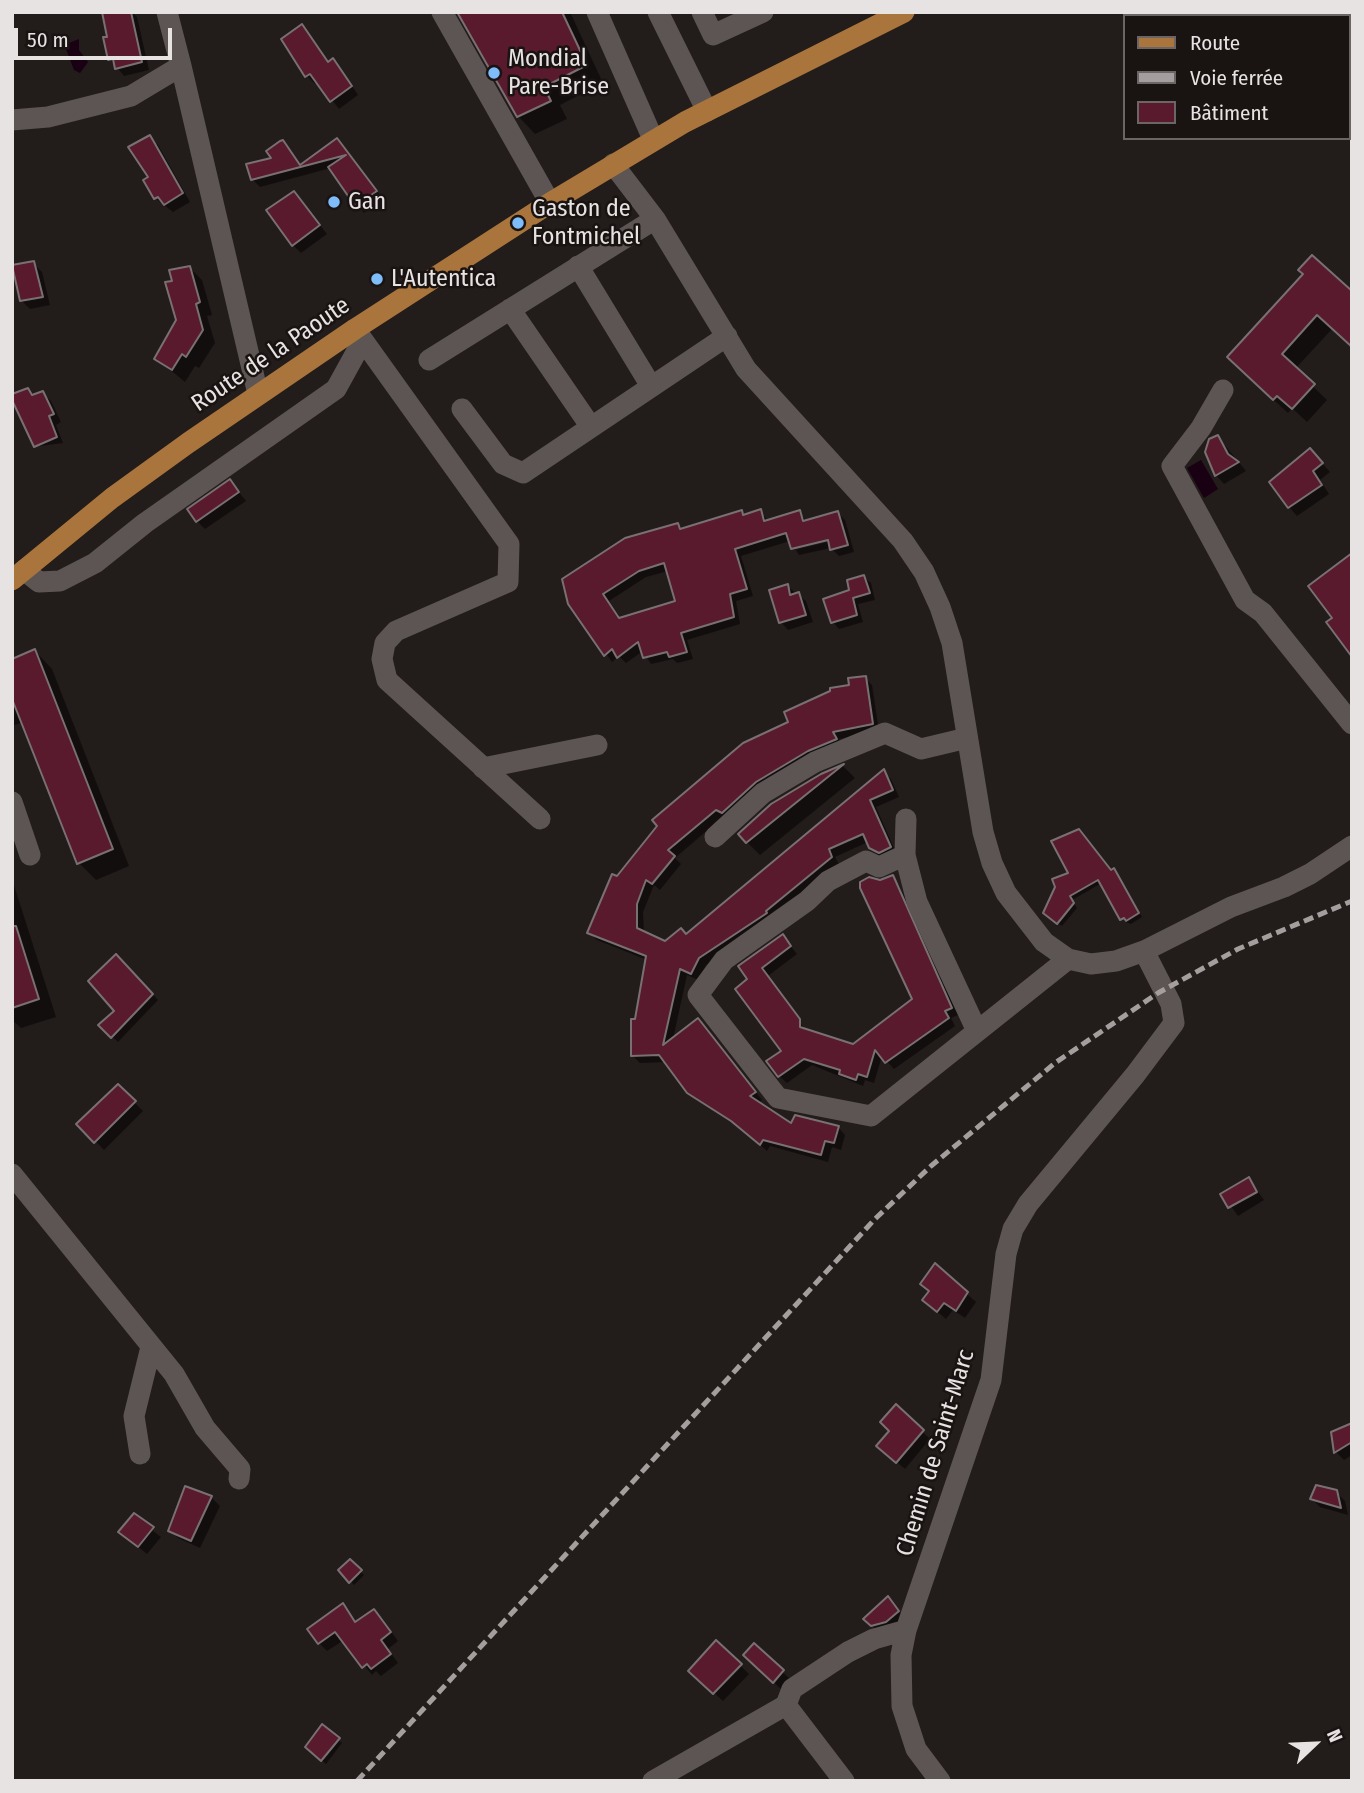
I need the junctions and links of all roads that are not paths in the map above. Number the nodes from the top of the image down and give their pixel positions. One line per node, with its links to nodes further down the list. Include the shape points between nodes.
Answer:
1 (167, 12): 8 (street)
2 (442, 12): 13 (street)
3 (597, 12): 11 (street)
4 (658, 12): 9 (street)
5 (702, 12): 6 (street, via 713,35)
6 (763, 12)
7 (904, 12): 9 (main road, Route de la Paoute)
8 (181, 66): 10 (street, via 131,96 48,117); 22 (street)
9 (707, 111): 11 (main road, Route de la Paoute)
10 (12, 120)
11 (653, 139): 12 (main road, Route de la Paoute)
12 (613, 164): 13 (main road, Route de la Paoute); 14 (street)
13 (550, 203): 17 (main road, Route de la Paoute)
14 (655, 219): 15 (street); 18 (street)
15 (578, 266): 16 (street); 20 (street)
16 (510, 309): 19 (street); 24 (street)
17 (359, 334): 22 (main road, Route de la Paoute); 25 (street, via 336,389 190,490 95,564 60,581 39,582); 29 (street, via 509,544 508,582 396,631 385,643 382,659 387,680 401,696)
18 (727, 337): 20 (street); 27 (street, via 746,369 904,541 924,572 951,643)
19 (429, 360)
20 (651, 386): 24 (street)
21 (1223, 390): 26 (street, via 1172,466 1245,600 1263,613)
22 (258, 394): 25 (main road, Route de la Paoute)
23 (462, 409): 24 (street, via 503,464 523,473)
24 (590, 427)
25 (16, 573)
26 (1352, 724)
27 (967, 738): 33 (street, via 921,749 886,733 804,768 763,793); 38 (street, via 992,863 1021,916 1044,942)
28 (597, 745): 29 (street)
29 (482, 768): 31 (street)
30 (12, 802): 35 (street)
31 (540, 819)
32 (906, 819): 36 (street)
33 (715, 837)
34 (1352, 846): 37 (street, via 1310,874 1231,906)
35 (30, 855)
36 (905, 855): 39 (street, via 917,902); 39 (street, via 879,867 866,862 828,881 724,960 698,995 778,1098 871,1116)
37 (1144, 951): 38 (street, via 1091,964); 44 (street, Chemin de Saint-Marc, via 1171,1004 1174,1023 1028,1204 1013,1229 991,1380)
38 (1068, 959): 39 (street)
39 (977, 1031)
40 (12, 1174): 41 (street)
41 (151, 1347): 42 (street, via 134,1416); 43 (street, via 174,1374 205,1428 240,1469)
42 (140, 1454)
43 (239, 1479)
44 (906, 1630): 45 (street, via 848,1652 792,1689); 48 (street, via 901,1655 902,1706 916,1749)
45 (786, 1705): 46 (street); 47 (street)
46 (653, 1781)
47 (844, 1781)
48 (940, 1781)

